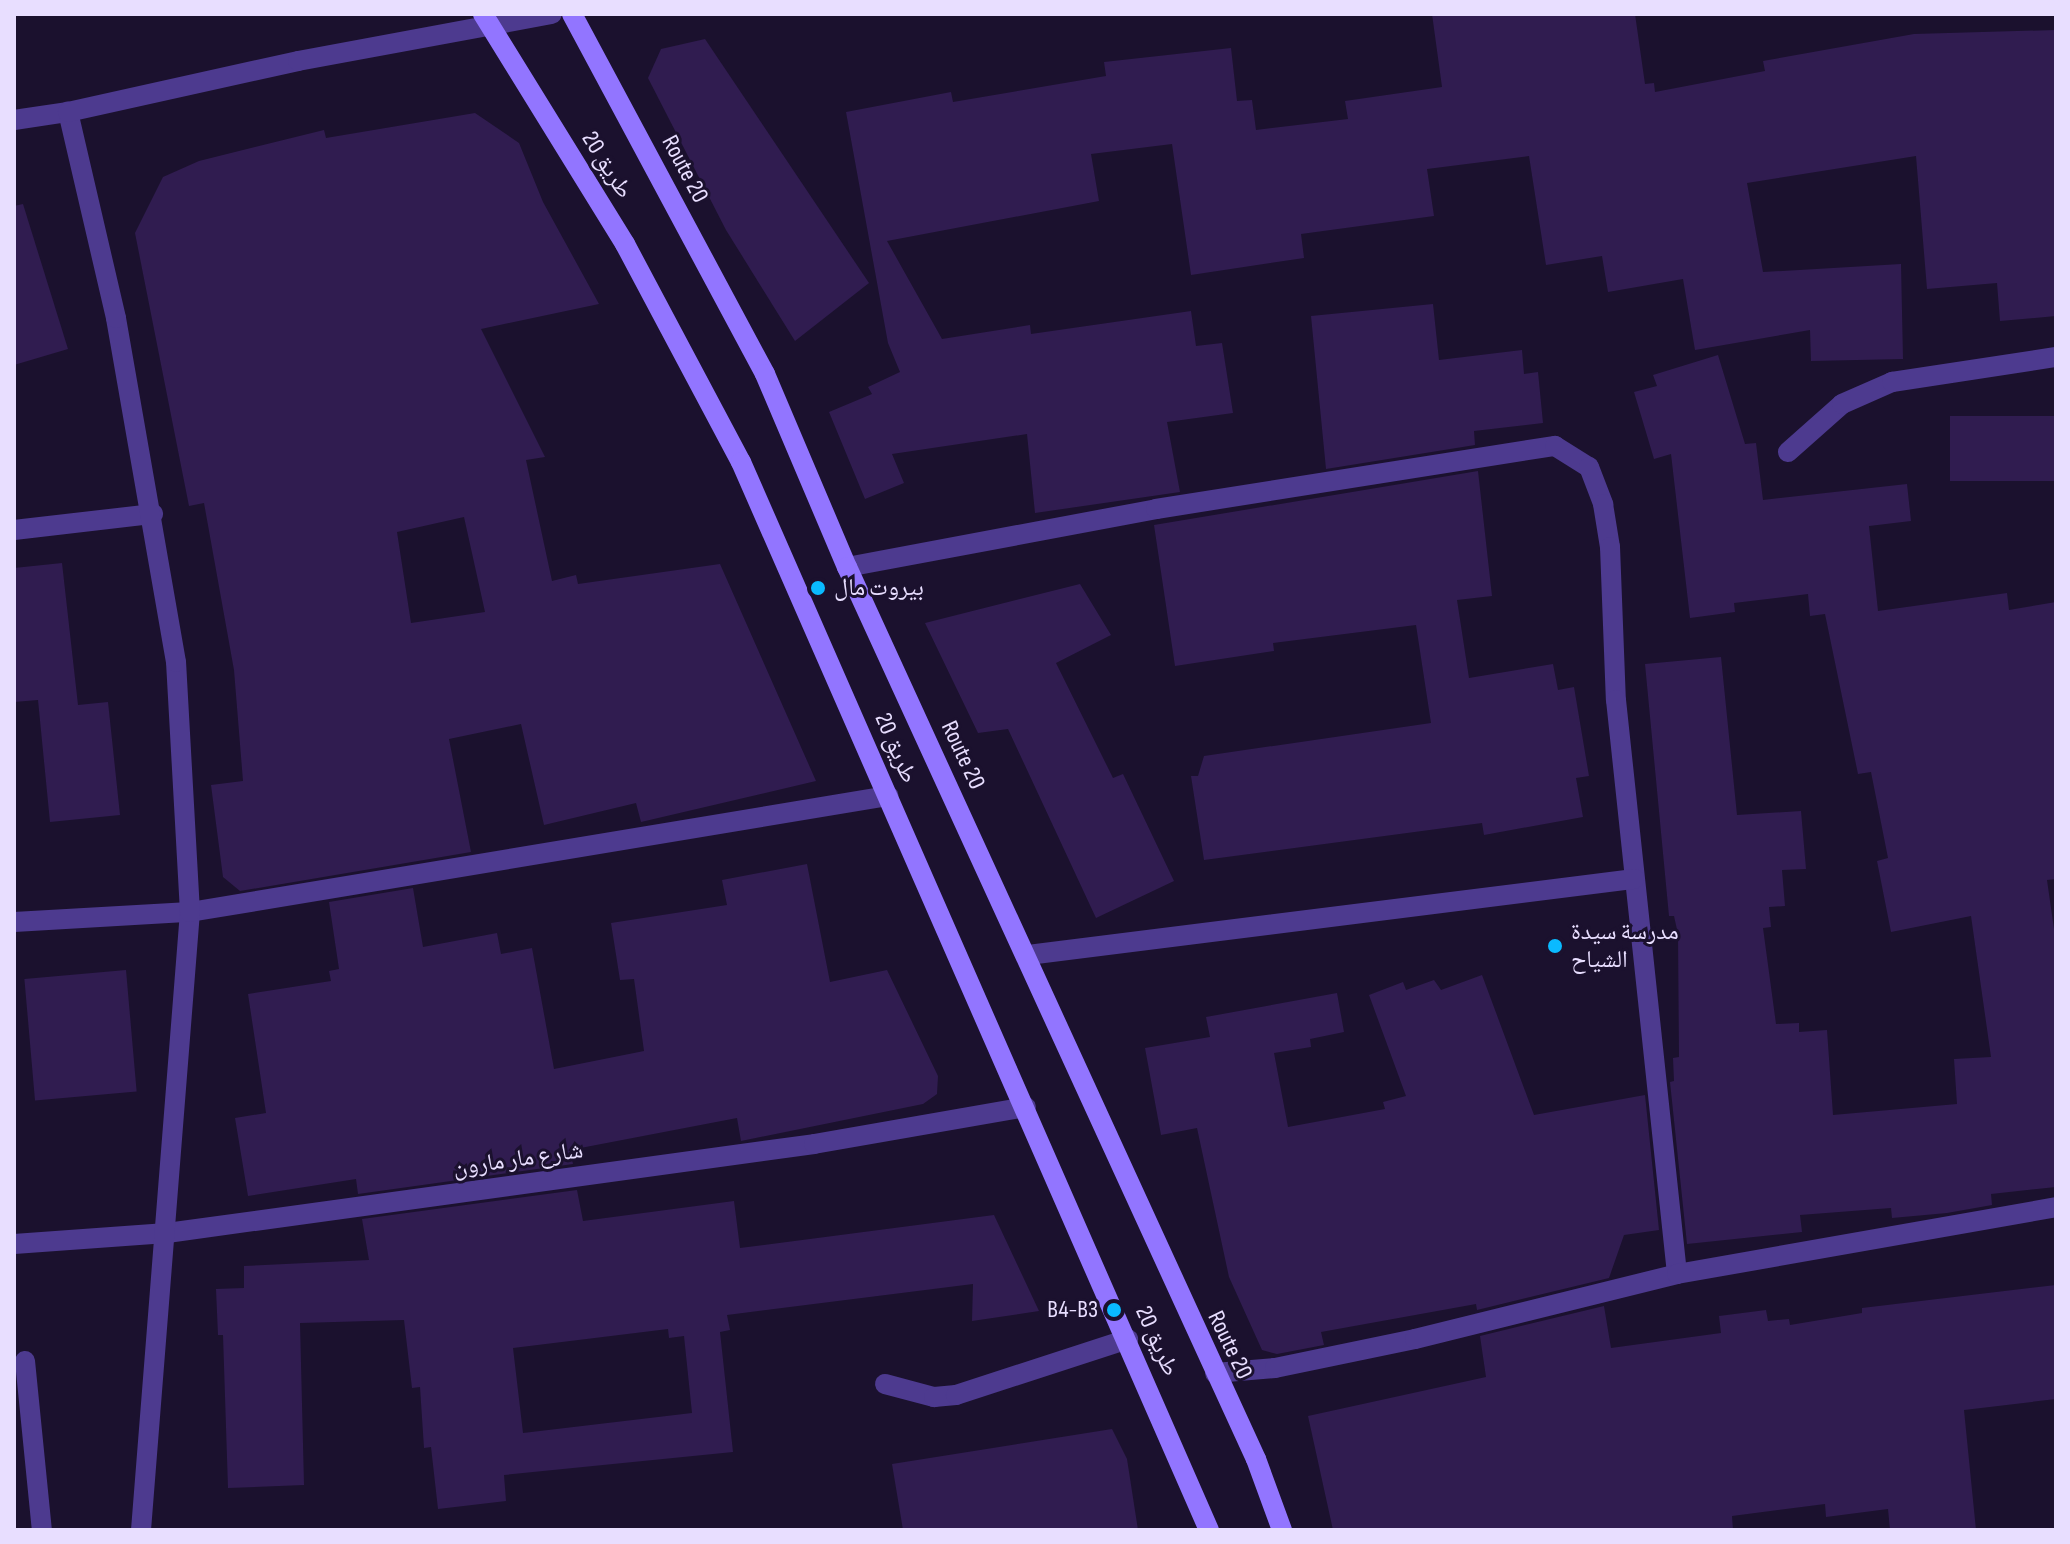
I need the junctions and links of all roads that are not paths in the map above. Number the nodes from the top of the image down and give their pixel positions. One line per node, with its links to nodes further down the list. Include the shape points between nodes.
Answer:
1 (552, 14): 3 (street)
2 (572, 14): 10 (main road, Route 20, via 765,374)
3 (487, 20): 4 (street); 11 (main road, طريق 20, via 625,244 698,375)
4 (68, 112): 5 (street); 8 (street, via 116,318)
5 (14, 120)
6 (2056, 357): 7 (street, via 1892,382 1842,404)
7 (1788, 452)
8 (153, 514): 9 (street); 13 (street, via 176,662)
9 (14, 530)
10 (847, 567): 12 (street, via 1156,509 1555,446 1589,467 1603,504); 15 (main road, Route 20)
11 (888, 796): 13 (street); 16 (main road, طريق 20)
12 (1634, 879): 15 (street); 20 (street)
13 (190, 912): 14 (street); 18 (street)
14 (14, 922)
15 (1028, 955): 23 (main road, Route 20)
16 (1026, 1107): 18 (street, شارع مار مارون, via 828,1142); 21 (main road, طريق 20)
17 (2056, 1207): 20 (street)
18 (167, 1233): 19 (street, شارع مار مارون); 26 (street)
19 (14, 1244)
20 (1677, 1274): 23 (street, via 1415,1339 1275,1368)
21 (1128, 1339): 24 (street, via 956,1395 934,1397); 27 (main road, طريق 20)
22 (25, 1361): 25 (street)
23 (1215, 1373): 28 (main road, Route 20)
24 (885, 1384)
25 (42, 1530)
26 (141, 1530)
27 (1209, 1530)
28 (1282, 1530)

